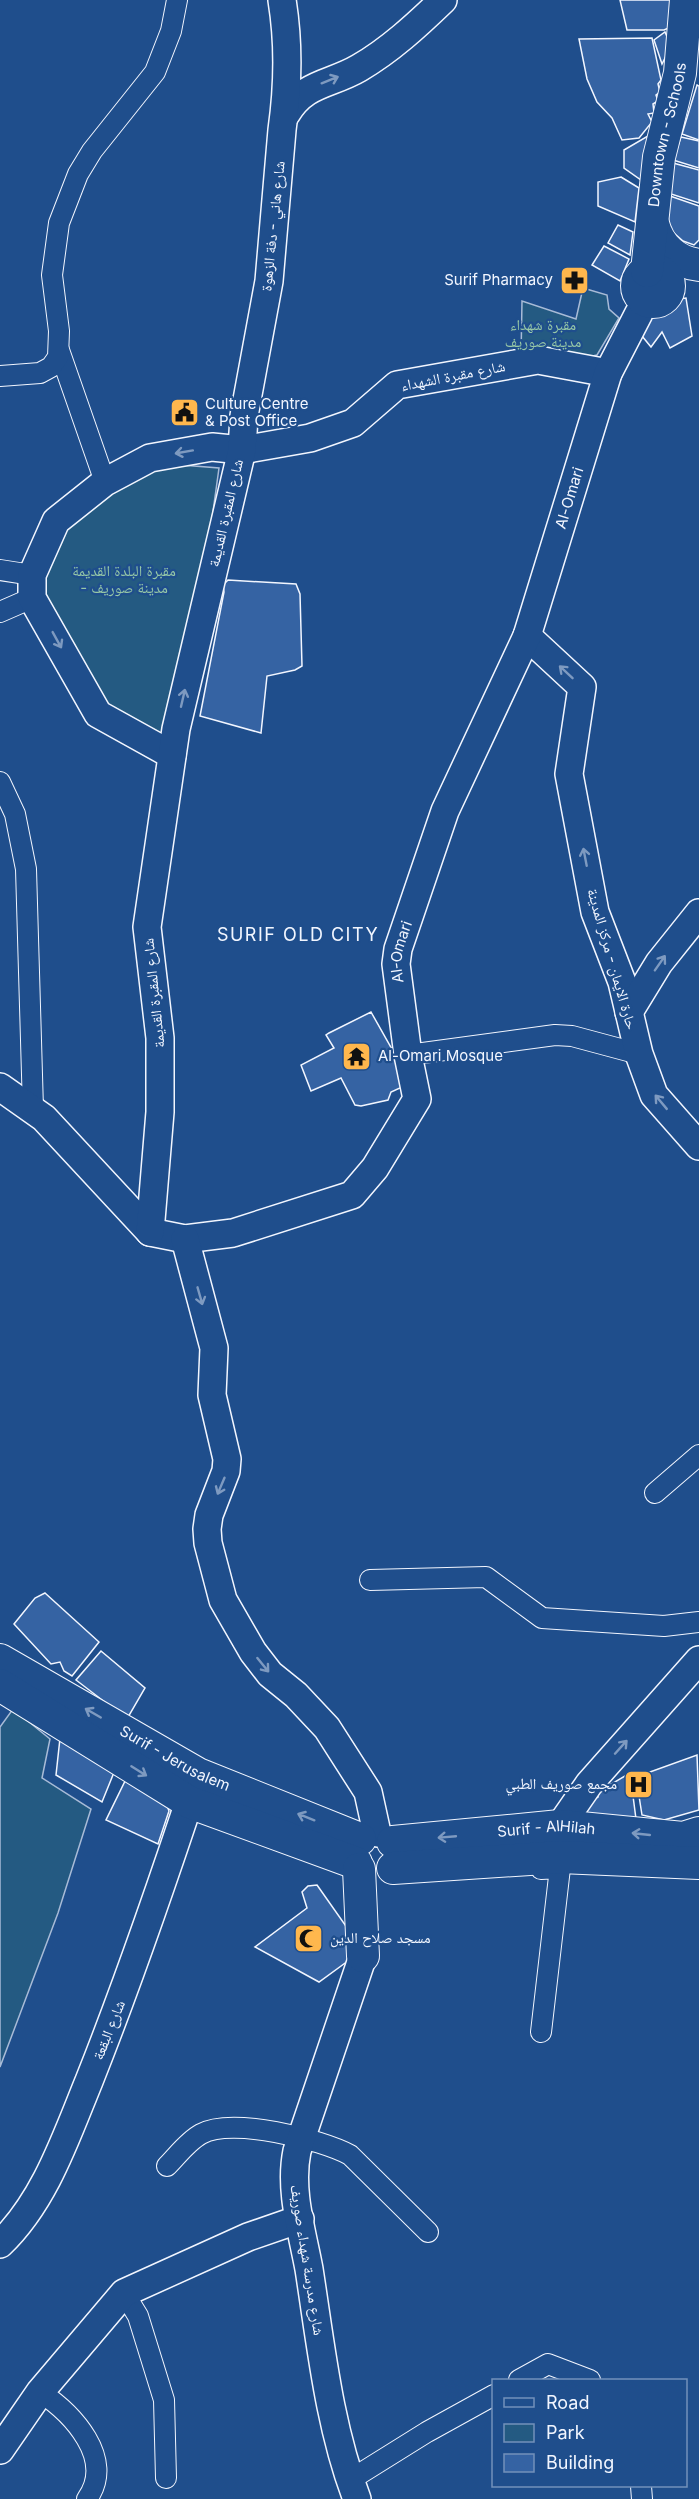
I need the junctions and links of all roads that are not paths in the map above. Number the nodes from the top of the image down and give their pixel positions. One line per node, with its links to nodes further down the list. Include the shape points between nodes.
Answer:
1 (177, 0): 12 (street, via 171,31 155,72 92,151 62,214 52,266)
2 (282, 0): 7 (street, شارع هاني - دفة الزهوة, via 287,32)
3 (443, 0): 7 (street, one-way to 3, via 301,94 358,68 401,38)
4 (686, 0): 6 (main road, Downtown - Schools)
5 (699, 43): 6 (main road, via 685,57)
6 (680, 73): 8 (main road, Downtown - Schools, via 659,157)
7 (285, 114): 15 (street, شارع هاني - دفة الزهوة, via 268,281 244,416)
8 (652, 220): 9 (main road, via 664,247); 11 (main road, Downtown - Schools)
9 (699, 265)
10 (699, 285): 11 (main road)
11 (648, 296): 13 (street, Al-Omari)
12 (59, 350): 14 (street, via 54,364 44,372); 16 (street)
13 (608, 373): 15 (street, شارع مقبرة الشهداء, via 537,360 397,385 353,423 310,438); 20 (street, Al-Omari)
14 (0, 376)
15 (242, 450): 16 (street, شارع المقبرة القديمة, one-way to 16, via 212,447 150,458); 21 (street, شارع المقبرة القديمة, one-way to 15)
16 (105, 482): 18 (street, شارع المقبرة القديمة, via 56,521)
17 (0, 570): 18 (street)
18 (32, 586): 19 (street); 21 (street, one-way to 21, via 98,714)
19 (0, 612)
20 (527, 636): 24 (street, حارة الايمان - مركز المدينة, one-way to 20, via 622,982 595,912 569,774 582,687); 26 (street, Al-Omari, via 445,811 398,949 396,964)
21 (172, 755): 30 (street, شارع المقبرة القديمة, via 147,927 160,1038 160,1112)
22 (0, 782): 28 (street, via 15,814 26,869)
23 (699, 913): 24 (street, one-way to 23, via 659,963)
24 (629, 1012): 25 (street, حارة الايمان - مركز المدينة)
25 (639, 1054): 26 (street, via 555,1035); 29 (street, حارة الايمان - مركز المدينة, one-way to 25, via 654,1095)
26 (408, 1055): 31 (street, Al-Omari, via 417,1099 375,1168 352,1195 233,1233)
27 (0, 1087): 28 (street)
28 (33, 1108): 30 (street)
29 (699, 1146)
30 (150, 1232): 31 (street, Al-Omari)
31 (185, 1239): 42 (street, one-way to 42, via 214,1348 212,1395 227,1459 207,1529 223,1600 253,1653 327,1728 368,1792)
32 (699, 1455): 33 (street)
33 (655, 1492)
34 (370, 1580): 35 (street, via 486,1577 542,1618 664,1626)
35 (699, 1622)
36 (0, 1660): 39 (main road, Surif - Jerusalem, one-way to 36)
37 (699, 1660): 40 (street, one-way to 37, via 589,1784)
38 (0, 1685): 39 (main road, Surif - Jerusalem, one-way to 39)
39 (194, 1788): 42 (main road, Surif - Jerusalem); 51 (street, شارع البقعة, via 131,1975 53,2168 15,2230)
40 (560, 1826): 41 (main road, Surif - AlHilah, one-way to 40, via 683,1838); 42 (main road, Surif - AlHilah, one-way to 42); 43 (main road, via 542,1854)
41 (699, 1833)
42 (375, 1856): 43 (main road, Surif - AlHilah); 45 (main road)
43 (519, 1860): 44 (main road, Surif - AlHilah, via 560,1857); 46 (street, via 521,1870 560,1868)
44 (698, 1868)
45 (363, 1956): 47 (street, شارع مدرسة شهداء صوريف)
46 (541, 2032)
47 (302, 2139): 48 (street, via 221,2128 199,2135); 49 (street, شارع مدرسة شهداء صوريف, via 293,2176); 50 (street, via 350,2156)
48 (167, 2166)
49 (300, 2219): 52 (street, via 248,2237); 59 (street, شارع مدرسة شهداء صوريف, via 327,2385)
50 (429, 2232)
51 (0, 2244)
52 (124, 2293): 55 (street); 58 (street, via 138,2316 164,2400)
53 (521, 2379): 54 (street, via 548,2364)
54 (587, 2379)
55 (40, 2392): 57 (street); 60 (street, via 60,2405 90,2446 96,2479)
56 (492, 2396): 59 (street, via 427,2432)
57 (0, 2450)
58 (166, 2478)
59 (353, 2490)
60 (87, 2499)

